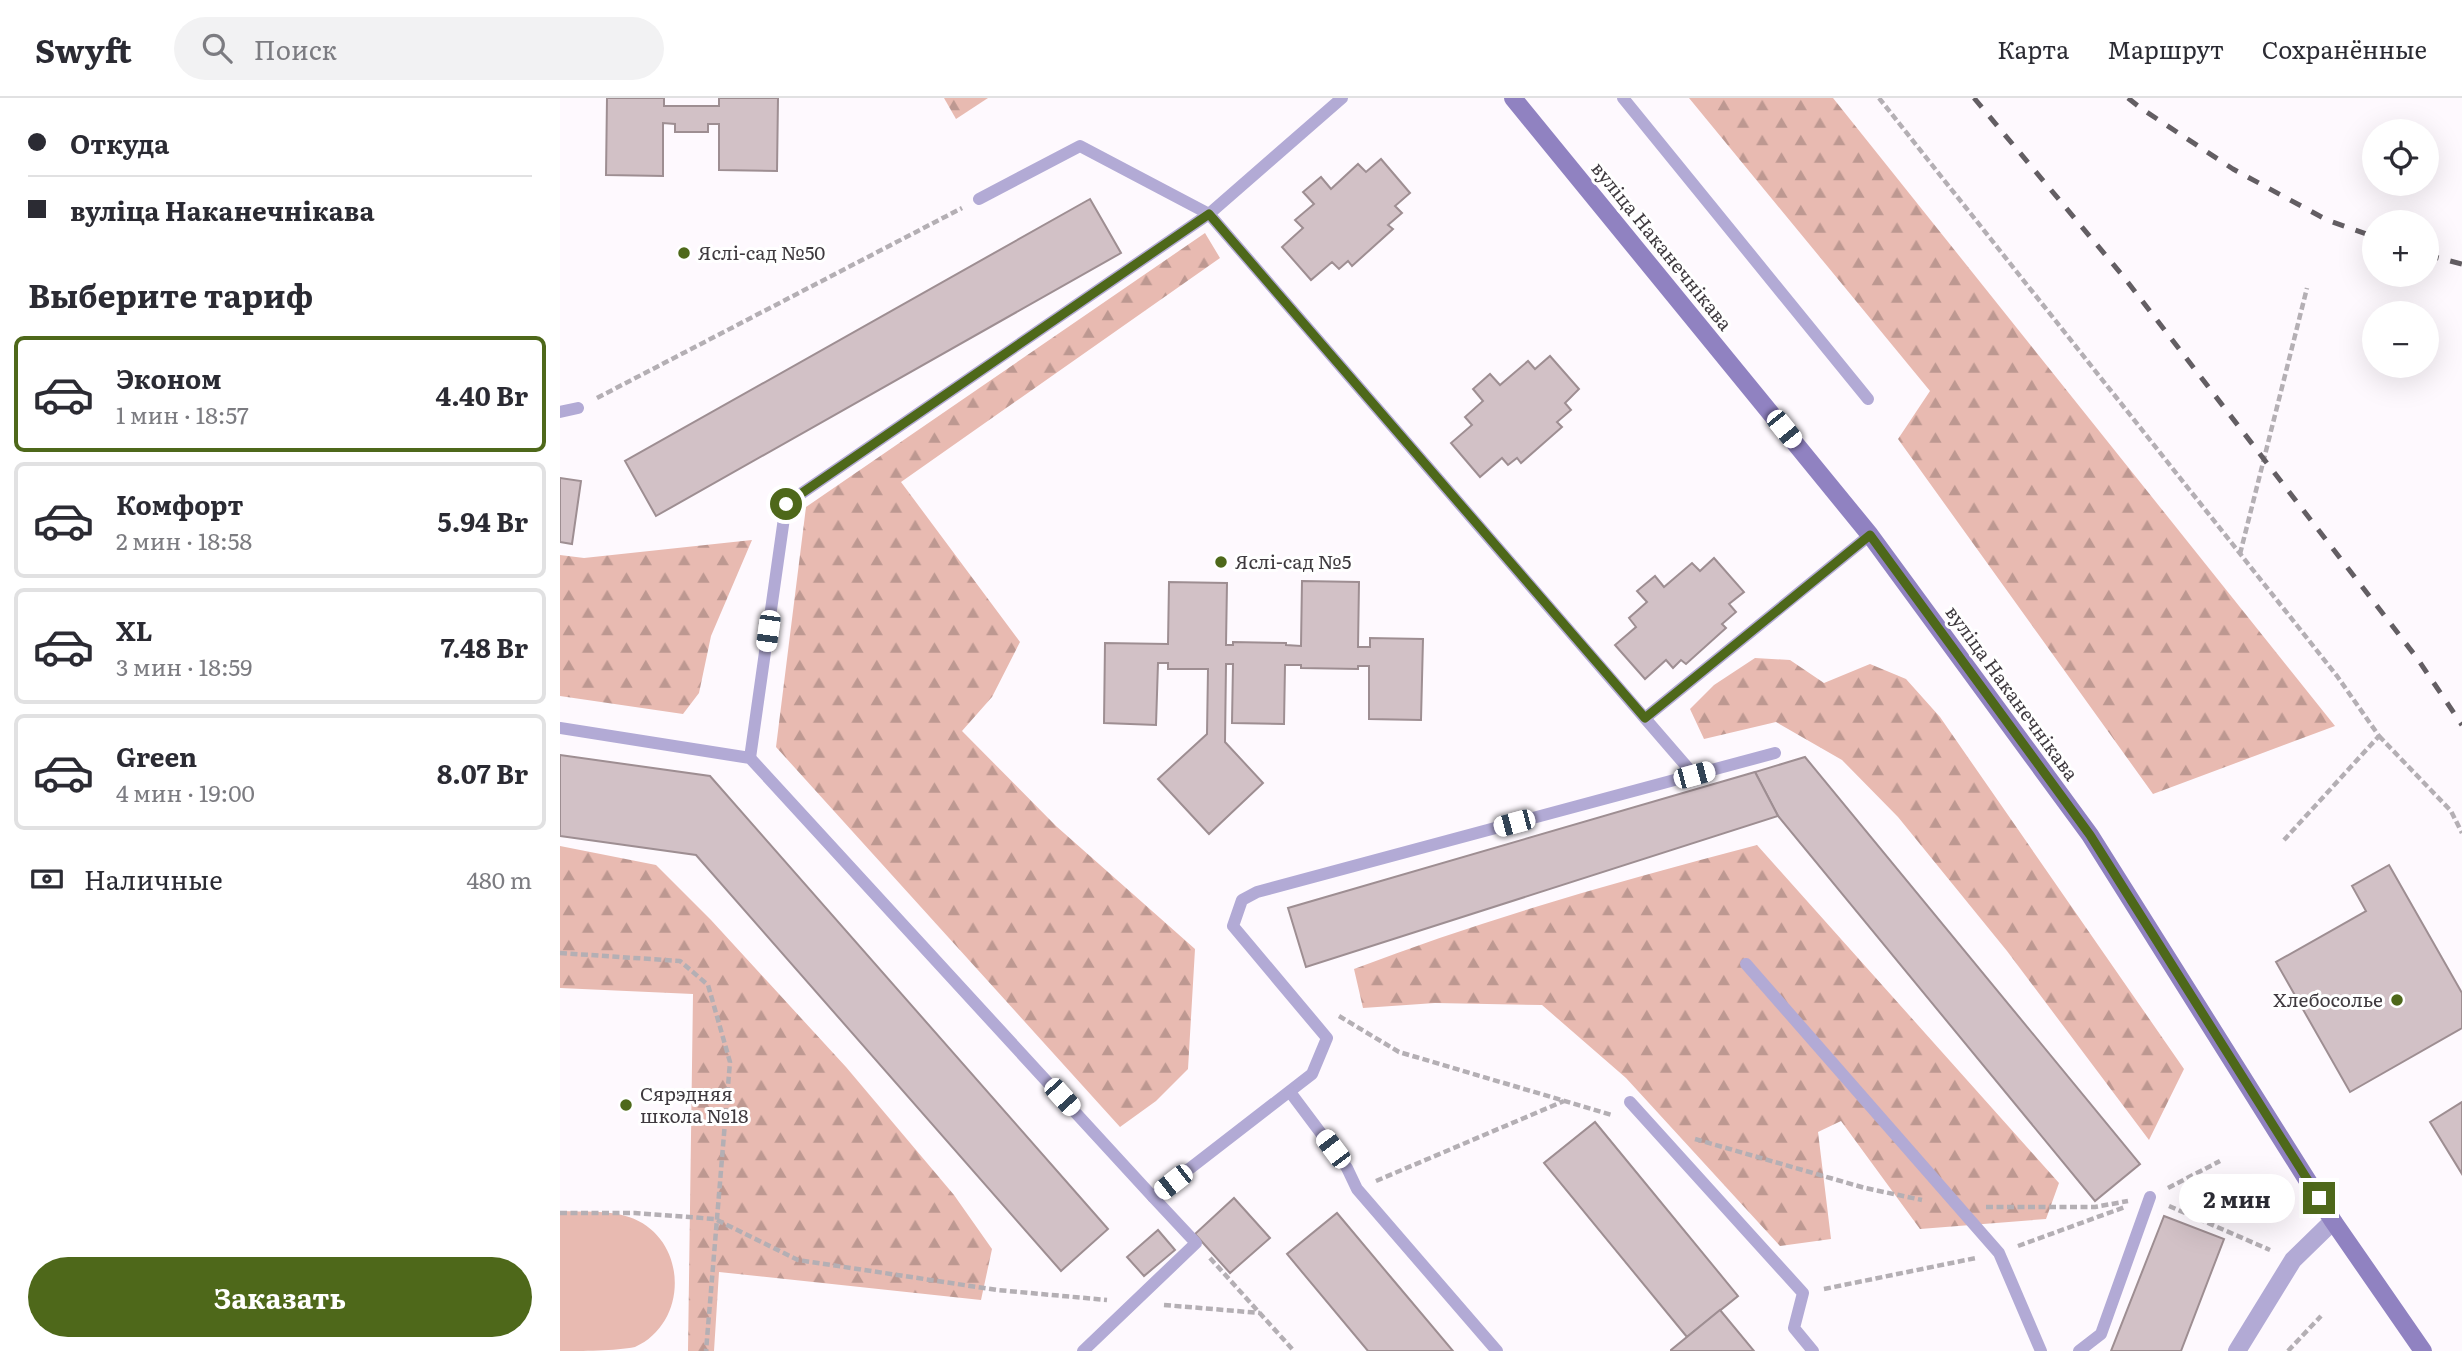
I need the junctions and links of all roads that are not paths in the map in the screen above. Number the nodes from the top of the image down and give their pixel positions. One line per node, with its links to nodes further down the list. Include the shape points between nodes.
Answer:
1 (1514, 98): 9 (main road, вуліца Наканечнікава)
2 (1623, 98): 6 (lane)
3 (1333, 101): 5 (lane)
4 (979, 199): 5 (lane, via 1080,146)
5 (1209, 214): 10 (lane); 13 (lane, via 786,504)
6 (1868, 399)
7 (578, 408): 8 (lane)
8 (560, 412)
9 (1870, 535): 10 (lane); 20 (main road, вуліца Наканечнікава, via 2090,835)
10 (1645, 718): 14 (lane)
11 (560, 729): 13 (lane)
12 (1775, 754): 14 (lane)
13 (750, 758): 18 (lane)
14 (1694, 775): 16 (lane, via 1257,892 1242,900 1233,926 1327,1038 1312,1074)
15 (1746, 964): 24 (lane, via 1999,1253)
16 (1290, 1092): 18 (lane); 22 (lane, via 1347,1168 1357,1189)
17 (1630, 1102): 23 (lane, via 1802,1293 1794,1328)
18 (1153, 1197): 21 (lane, via 1196,1243)
19 (2150, 1197): 25 (lane, via 2101,1334)
20 (2333, 1221): 26 (street, via 2294,1260); 27 (main road, вуліца Наканечнікава)
21 (1083, 1351)
22 (1497, 1351)
23 (1813, 1351)
24 (2041, 1351)
25 (2079, 1351)
26 (2237, 1351)
27 (2423, 1351)

